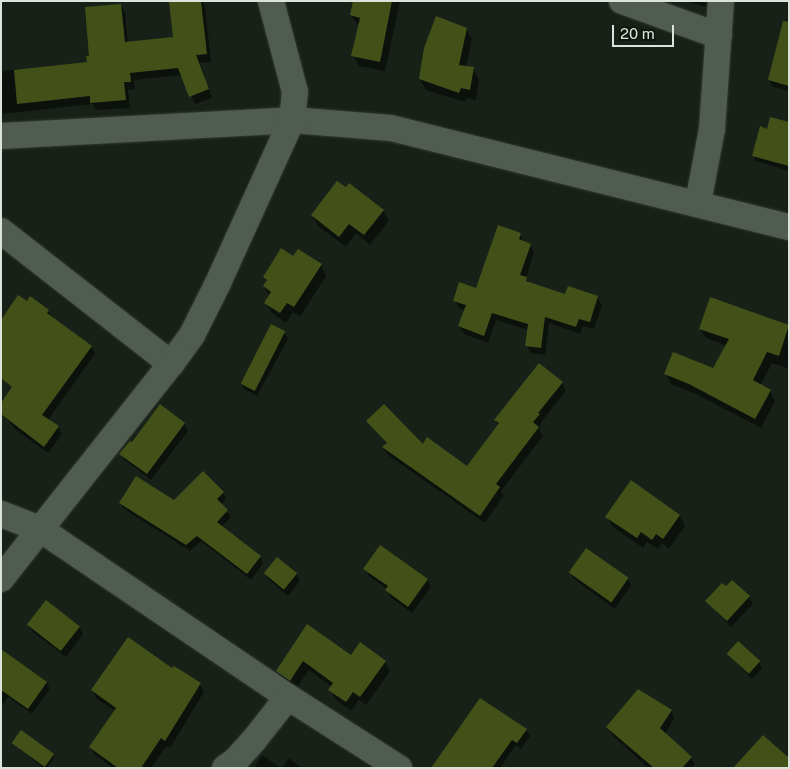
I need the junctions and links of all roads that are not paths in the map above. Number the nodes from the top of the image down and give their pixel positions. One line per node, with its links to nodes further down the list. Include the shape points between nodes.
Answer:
1 (271, 1): 5 (street, via 295,92)
2 (622, 1): 4 (street)
3 (721, 1): 4 (street)
4 (719, 36): 7 (street, via 712,129)
5 (292, 120): 6 (street); 7 (street, via 390,128); 10 (street, via 192,335)
6 (1, 136)
7 (698, 203): 8 (street)
8 (789, 227)
9 (1, 231): 10 (street)
10 (171, 364): 12 (street)
11 (1, 514): 12 (street)
12 (40, 529): 13 (street); 14 (street)
13 (1, 579)
14 (288, 697): 15 (street, via 254,740); 16 (street)
15 (225, 768)
16 (399, 768)

